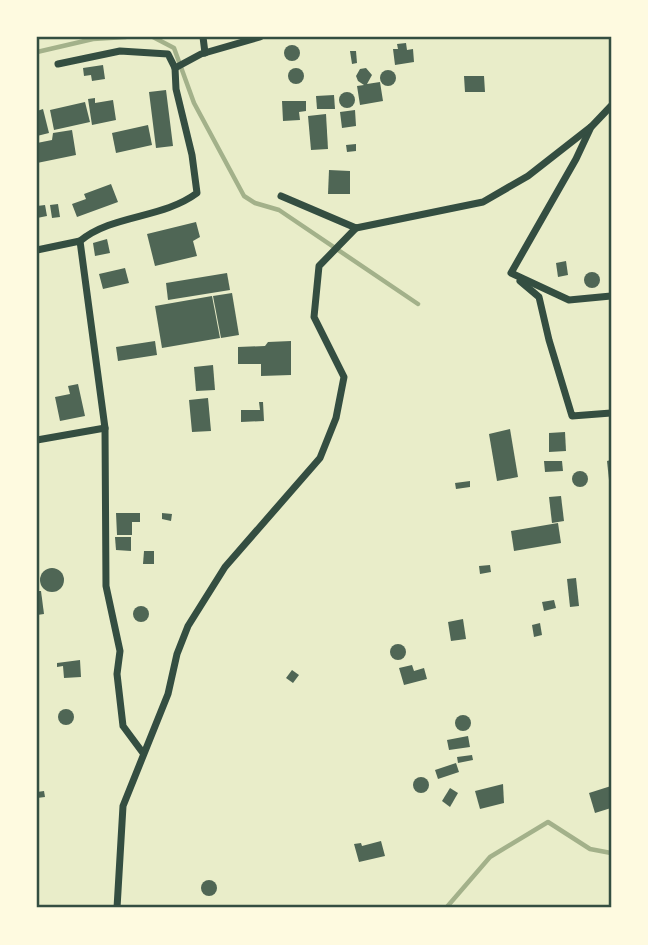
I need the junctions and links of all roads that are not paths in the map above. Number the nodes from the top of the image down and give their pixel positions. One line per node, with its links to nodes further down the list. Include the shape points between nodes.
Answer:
1 (202, 37): 3 (street)
2 (260, 37): 3 (street)
3 (205, 53): 5 (street)
4 (58, 64): 5 (street, via 120,51 169,54)
5 (176, 67): 10 (street, via 176,89 197,193 181,204 95,229)
6 (611, 106): 7 (street)
7 (592, 126): 9 (street, via 528,176 483,202); 12 (street)
8 (281, 196): 9 (street)
9 (356, 228): 17 (street, via 318,266 314,317 344,377 336,418 320,458 226,567 188,626 168,694)
10 (80, 241): 11 (street); 15 (street)
11 (37, 250)
12 (511, 273): 13 (street, via 569,299); 14 (street, via 539,297 572,416)
13 (611, 296)
14 (611, 413)
15 (105, 428): 16 (street); 17 (street, via 106,586 120,651 117,674 123,726)
16 (37, 440)
17 (143, 753): 18 (street, via 123,806)
18 (117, 908)

